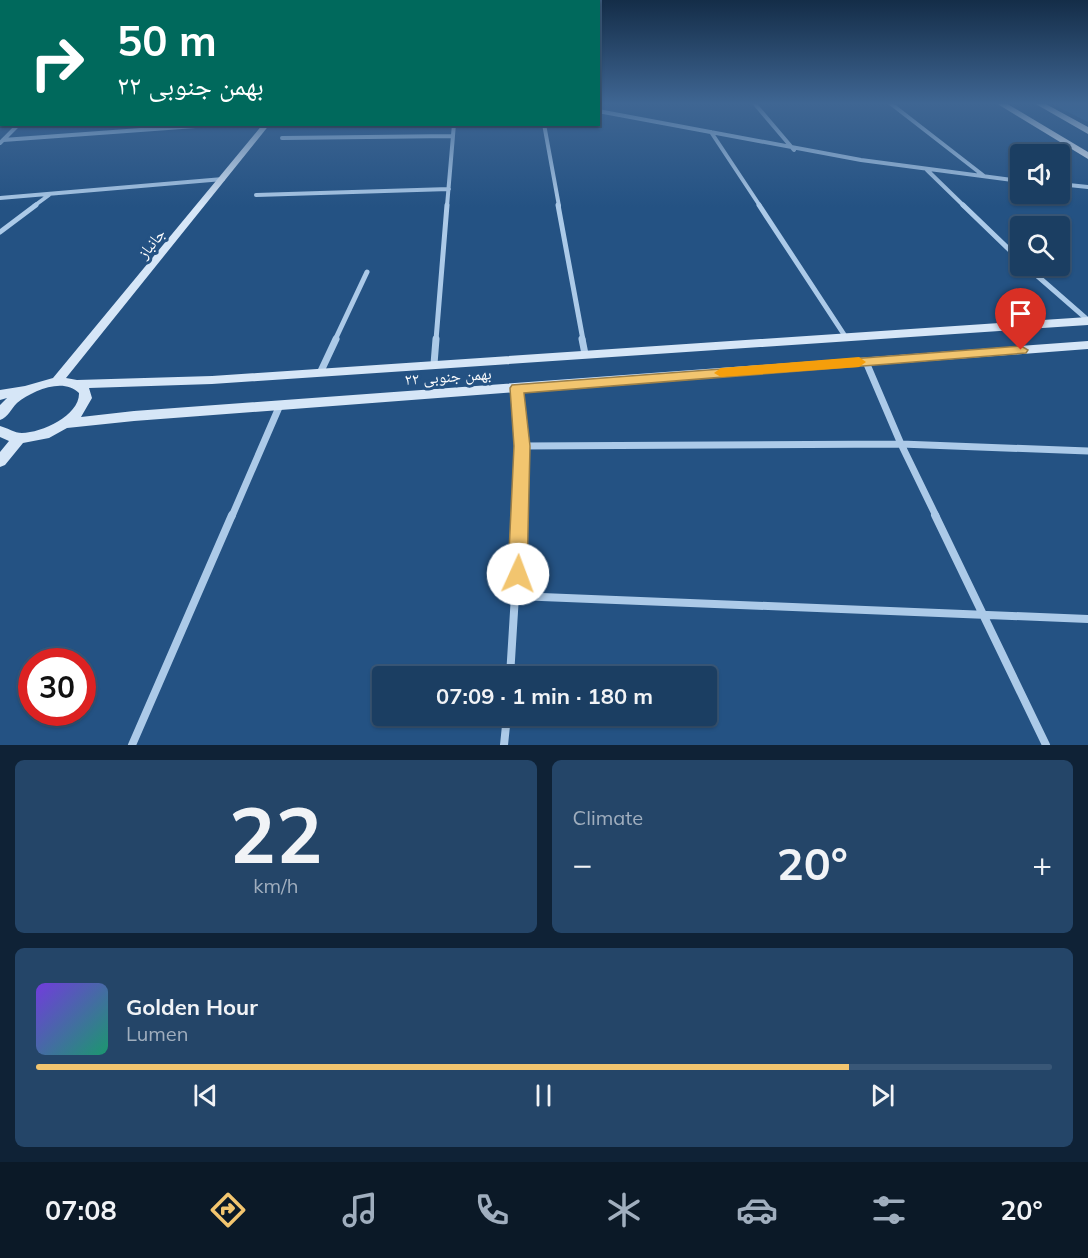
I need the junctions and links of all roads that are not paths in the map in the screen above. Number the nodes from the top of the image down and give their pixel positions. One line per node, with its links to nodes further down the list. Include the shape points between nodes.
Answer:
1 (44, 138): 12 (street)
2 (256, 138): 17 (street, جانباز)
3 (282, 138): 4 (street)
4 (302, 138)
5 (452, 138): 21 (street)
6 (546, 138): 32 (street)
7 (714, 138): 30 (street)
8 (740, 138): 13 (street)
9 (784, 138): 13 (street)
10 (935, 138): 16 (street)
11 (1058, 138): 14 (main road)
12 (2, 141)
13 (794, 150): 15 (street)
14 (1088, 156)
15 (926, 169): 16 (street); 26 (street)
16 (986, 178): 18 (street)
17 (223, 179): 22 (street); 36 (street, جانباز)
18 (1010, 180)
19 (1070, 185): 20 (street)
20 (1088, 187)
21 (449, 189): 23 (street); 34 (street)
22 (49, 194): 24 (street); 25 (street)
23 (256, 195)
24 (0, 198)
25 (0, 232)
26 (1010, 250)
27 (367, 272): 35 (street)
28 (1037, 276): 29 (street)
29 (1088, 321): 30 (street, ۲۲ بهمن جنوبی)
30 (845, 336): 32 (street, ۲۲ بهمن جنوبی)
31 (1088, 345): 33 (street, ۲۲ بهمن جنوبی)
32 (585, 354): 34 (street, ۲۲ بهمن جنوبی)
33 (866, 362): 39 (street, ۲۲ بهمن جنوبی); 46 (street)
34 (434, 364): 35 (street, ۲۲ بهمن جنوبی)
35 (321, 371): 37 (street, ۲۲ بهمن جنوبی, via 212,380)
36 (57, 381): 37 (street, ۲۲ بهمن جنوبی); 38 (street)
37 (79, 384): 43 (street, via 86,398 82,407)
38 (32, 388): 40 (street); 42 (street, via 9,403)
39 (517, 388): 41 (street, ۲۲ بهمن جنوبی); 47 (street)
40 (0, 395)
41 (280, 405): 43 (street, ۲۲ بهمن جنوبی); 55 (street)
42 (0, 415)
43 (62, 424): 45 (street, via 49,432)
44 (0, 431): 45 (street)
45 (20, 438): 49 (street)
46 (901, 444): 47 (street); 48 (street); 51 (street)
47 (522, 446): 50 (street)
48 (1088, 451)
49 (0, 461)
50 (517, 596): 51 (street); 53 (street)
51 (983, 614): 52 (street); 57 (street)
52 (1088, 619)
53 (511, 666)
54 (506, 726): 56 (street)
55 (132, 745)
56 (504, 745)
57 (1046, 745)

